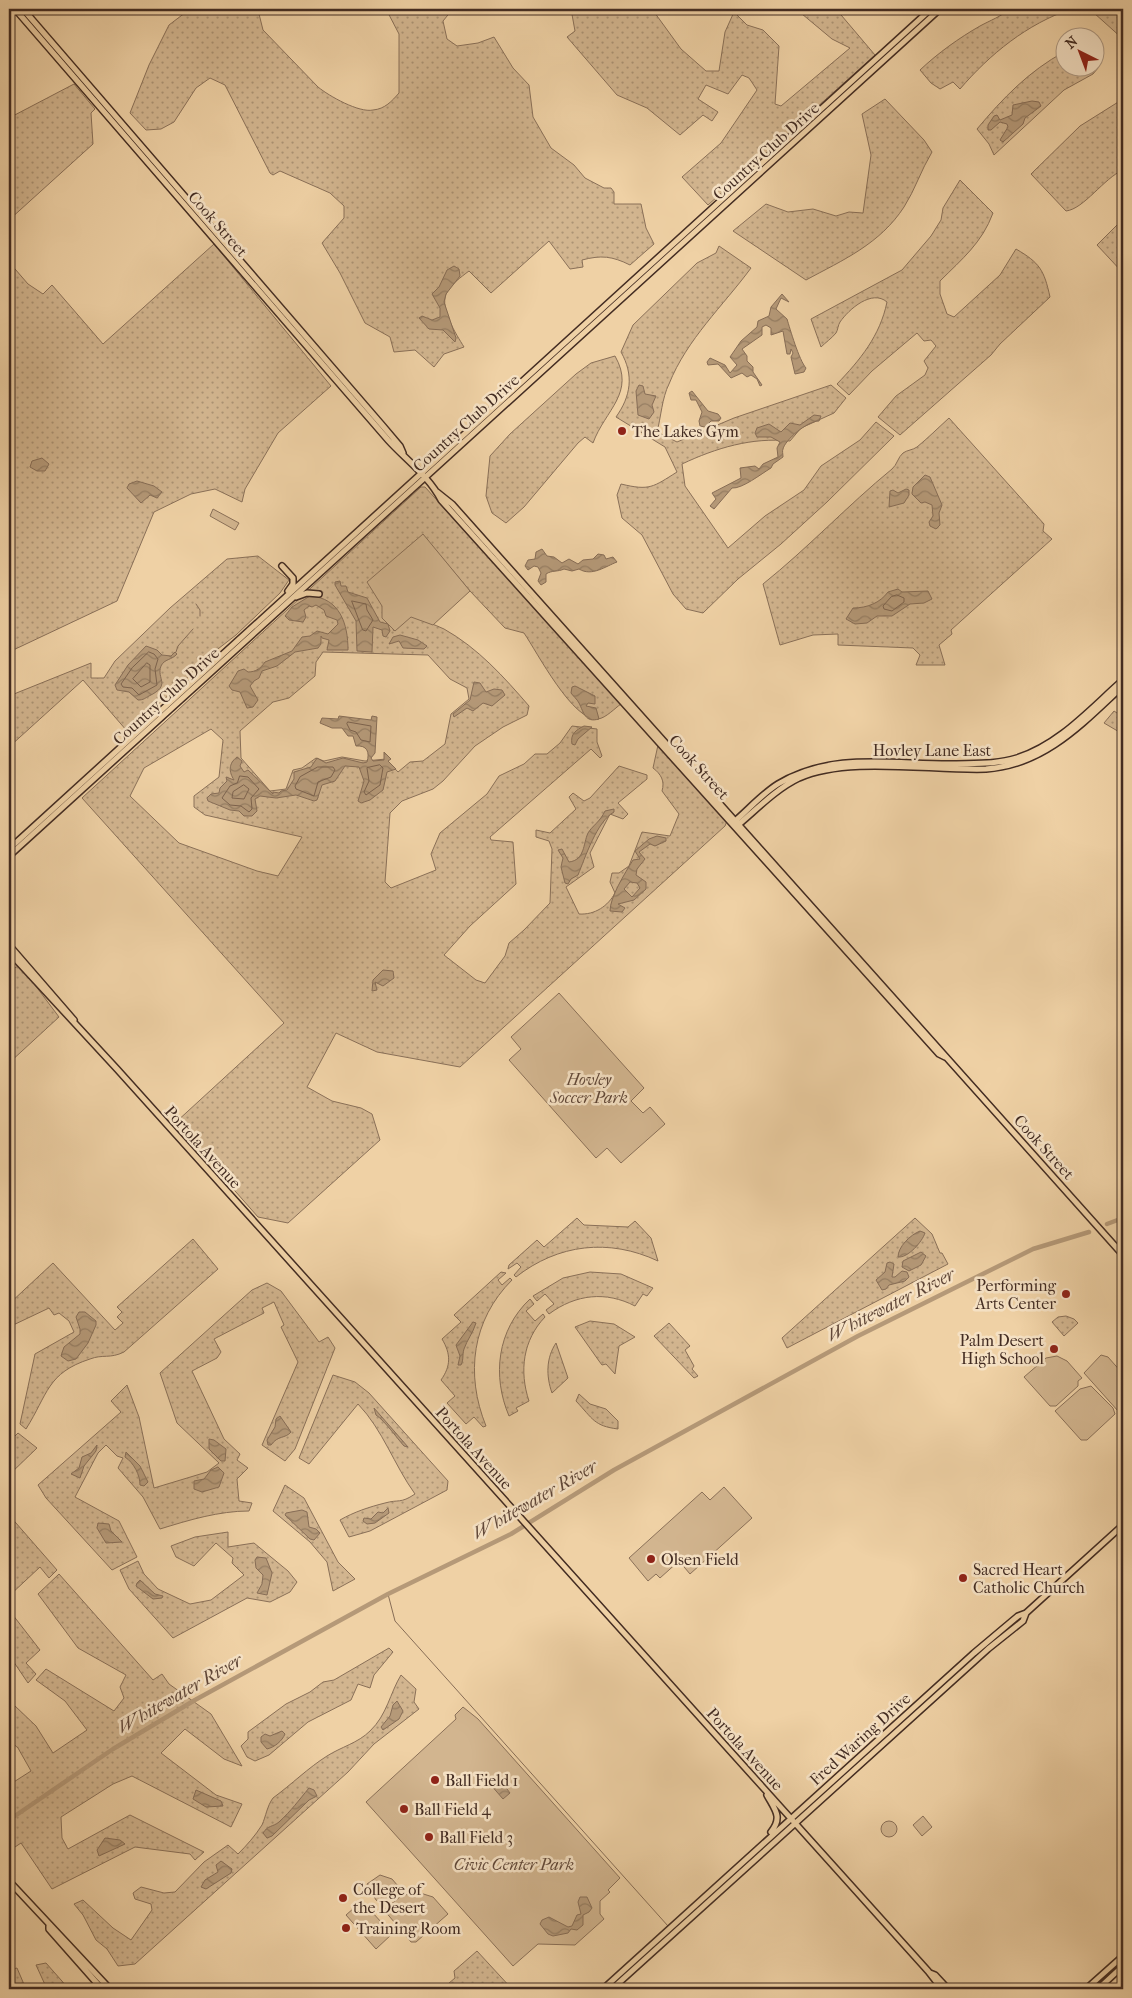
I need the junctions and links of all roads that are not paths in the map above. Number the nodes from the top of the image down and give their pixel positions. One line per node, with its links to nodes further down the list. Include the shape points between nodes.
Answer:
1 (15, 9): 5 (main road, Cook Street)
2 (24, 9): 6 (main road, Cook Street)
3 (931, 9): 7 (main road, Country Club Drive)
4 (940, 9): 8 (main road, Country Club Drive)
5 (365, 414): 6 (main road); 9 (main road, Cook Street)
6 (378, 420): 9 (main road, Cook Street)
7 (475, 424): 8 (main road); 10 (main road, Country Club Drive)
8 (458, 447): 10 (main road, Country Club Drive)
9 (403, 454): 10 (main road, Cook Street)
10 (422, 476): 11 (main road, Cook Street); 14 (main road, Country Club Drive)
11 (437, 492): 17 (main road, Cook Street); 18 (main road, Cook Street)
12 (282, 566): 14 (main road, via 291,573 293,581)
13 (320, 594): 14 (main road, via 300,595)
14 (277, 608): 19 (main road, Country Club Drive); 21 (main road, Country Club Drive)
15 (1123, 680): 24 (main road, Hovley Lane East, via 1063,734 1042,748 1016,758 981,764 851,762 815,767 776,786)
16 (1123, 686): 24 (main road, Hovley Lane East, via 1063,740 1030,759 986,769 861,766 826,770 789,784)
17 (625, 706): 18 (main road); 20 (main road, Cook Street)
18 (644, 718): 23 (main road, Cook Street)
19 (129, 739): 21 (main road); 22 (main road, Country Club Drive)
20 (668, 753): 23 (main road, via 693,777); 24 (main road, Cook Street)
21 (116, 758): 22 (main road, Country Club Drive)
22 (102, 767): 25 (main road, Country Club Drive); 26 (main road, Country Club Drive)
23 (697, 777): 24 (main road, Cook Street)
24 (736, 824): 27 (main road, Cook Street); 28 (main road, Cook Street)
25 (9, 849)
26 (9, 856)
27 (784, 882): 28 (main road); 32 (main road, Cook Street)
28 (798, 890): 34 (main road, Cook Street)
29 (9, 945): 33 (main road, Portola Avenue)
30 (9, 952): 31 (main road, Portola Avenue)
31 (20, 965): 33 (main road); 35 (main road, Portola Avenue)
32 (864, 972): 34 (main road); 36 (main road, Cook Street)
33 (37, 977): 35 (main road, Portola Avenue)
34 (876, 977): 36 (main road, Cook Street)
35 (80, 1028): 45 (main road, Portola Avenue)
36 (945, 1057): 37 (main road, Cook Street)
37 (1123, 1255)
38 (1123, 1525): 39 (main road, Fred Waring Drive)
39 (1026, 1613): 40 (main road, Fred Waring Drive); 41 (main road, Fred Waring Drive, via 1023,1621)
40 (974, 1652): 41 (main road); 42 (main road, Fred Waring Drive)
41 (949, 1683): 43 (main road, Fred Waring Drive)
42 (922, 1700): 43 (main road); 44 (main road, Fred Waring Drive)
43 (908, 1721): 46 (main road, Fred Waring Drive)
44 (842, 1771): 46 (main road, via 842,1776 822,1795); 47 (main road, Fred Waring Drive)
45 (763, 1788): 47 (main road, Portola Avenue); 49 (main road, via 778,1822)
46 (821, 1800): 48 (main road, Fred Waring Drive)
47 (790, 1818): 48 (main road, Portola Avenue); 49 (main road, Fred Waring Drive)
48 (795, 1823): 54 (main road, Portola Avenue); 59 (main road, Fred Waring Drive)
49 (760, 1845): 58 (main road, Fred Waring Drive)
50 (9, 1881): 51 (main road)
51 (49, 1926): 55 (main road); 57 (main road)
52 (1123, 1956): 62 (main road)
53 (1123, 1966): 63 (main road)
54 (930, 1973): 60 (main road, Portola Avenue); 61 (main road, Portola Avenue)
55 (92, 1977): 56 (main road); 57 (main road)
56 (102, 1989)
57 (108, 1989)
58 (603, 1989)
59 (612, 1989)
60 (942, 1989)
61 (948, 1989)
62 (1086, 1989)
63 (1098, 1989)

